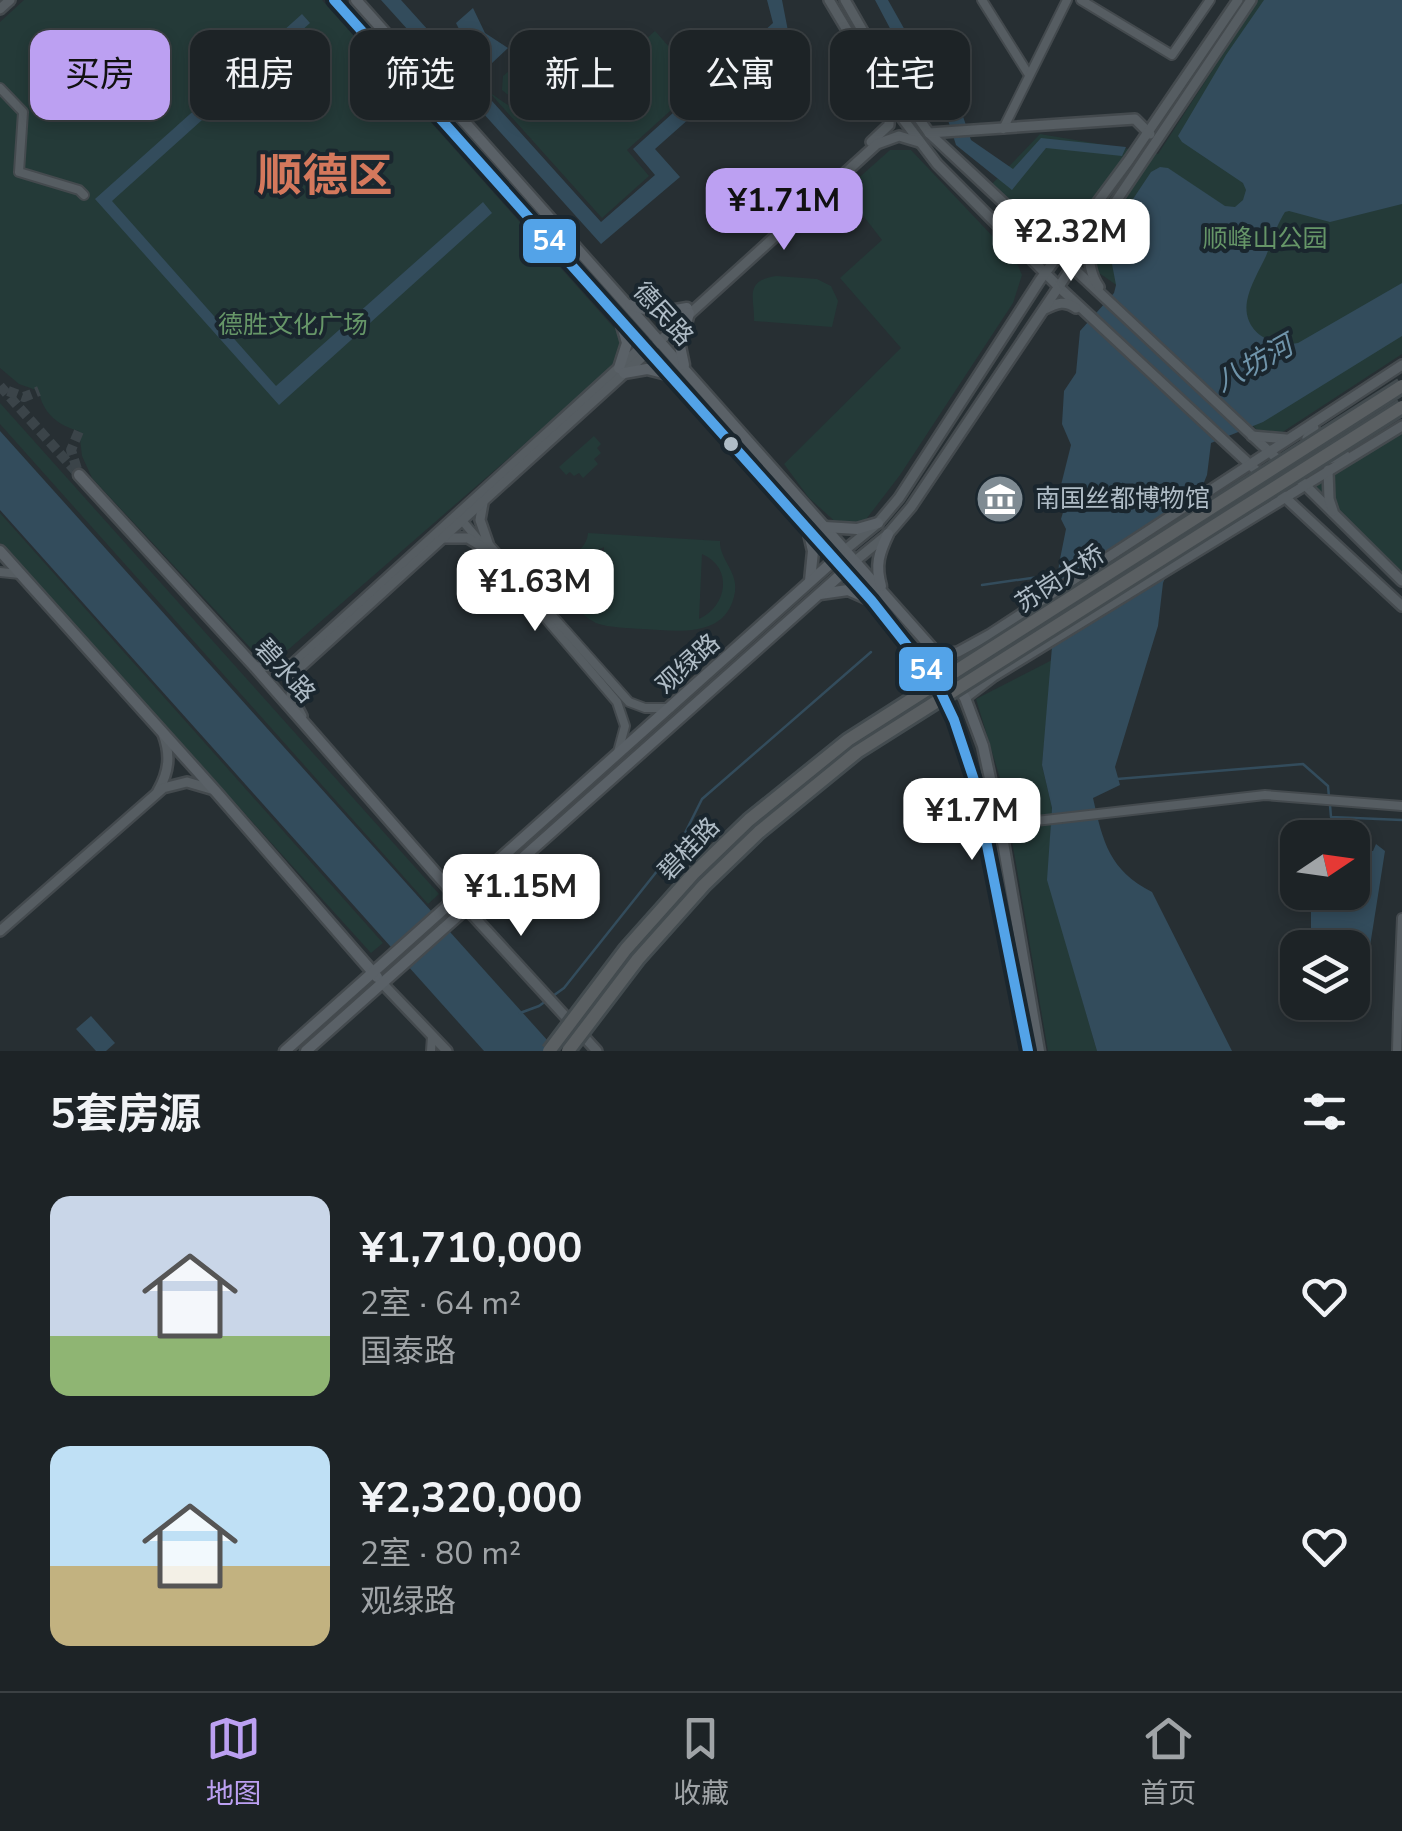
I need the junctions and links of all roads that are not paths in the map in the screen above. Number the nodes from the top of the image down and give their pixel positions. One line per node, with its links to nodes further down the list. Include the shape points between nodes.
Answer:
1 (334, 0): 30 (main road)
2 (356, 0): 26 (main road, 德民路)
3 (829, 0): 11 (street)
4 (845, 0): 17 (street)
5 (982, 0): 12 (street)
6 (1067, 0): 12 (street)
7 (1080, 0): 8 (street, via 1172,55)
8 (1210, 0)
9 (1238, 0): 18 (street)
10 (1251, 0): 18 (street)
11 (847, 30)
12 (1029, 74): 16 (street)
13 (0, 88): 20 (street, via 23,112 19,172)
14 (889, 120): 27 (street)
15 (903, 120): 19 (street)
16 (1002, 129): 17 (street); 18 (street, via 1135,120)
17 (929, 133): 22 (street)
18 (1152, 136): 21 (street, 观绿路); 22 (street, 观绿路)
19 (919, 142): 24 (street); 27 (street, via 898,136 877,144)
20 (84, 195)
21 (1093, 235): 23 (street, 观绿路); 29 (street, via 1088,253 1094,280)
22 (1059, 256): 23 (street); 24 (street, 观绿路)
23 (1071, 267): 25 (street, 观绿路); 29 (street)
24 (1045, 273): 25 (street); 56 (street, 观绿路)
25 (1062, 290): 28 (street, 观绿路); 31 (street)
26 (627, 304): 27 (main road, via 653,312); 32 (main road, 德民路)
27 (688, 310): 32 (street); 36 (main road, via 680,346)
28 (1042, 312): 31 (street, via 1069,303); 59 (street, 观绿路)
29 (1120, 312): 42 (street)
30 (618, 316): 33 (main road); 35 (main road, via 627,343)
31 (1095, 321): 46 (street)
32 (658, 338): 33 (street); 36 (main road, 德民路)
33 (646, 347): 35 (street); 37 (main road)
34 (1402, 366): 39 (street)
35 (622, 370): 37 (main road); 51 (street); 54 (street)
36 (687, 370): 57 (main road, 德民路)
37 (673, 377): 58 (main road)
38 (1402, 386): 85 (highway, 苏岗大桥, bridge, via 848,740)
39 (1339, 406): 43 (street); 44 (street, via 1309,432 1314,455 1324,460)
40 (1402, 406): 87 (highway, 苏岗大桥, bridge, via 857,752)
41 (1402, 426): 44 (street)
42 (1250, 435): 43 (street); 45 (street)
43 (1288, 439): 45 (street)
44 (1366, 447): 47 (street)
45 (1269, 452): 46 (street); 49 (street)
46 (1248, 466): 50 (street); 75 (street, via 989,635)
47 (1328, 470): 49 (street); 55 (street)
48 (79, 475): 76 (main road, 碧水路)
49 (1304, 484): 50 (street); 55 (street)
50 (1283, 498): 52 (street); 53 (street)
51 (484, 500): 54 (street); 61 (street)
52 (1258, 512): 53 (street, via 1285,507); 77 (street)
53 (1300, 513): 74 (street)
54 (460, 516): 60 (street); 61 (street); 76 (street, via 292,665)
55 (1336, 518): 69 (street)
56 (878, 524): 57 (main road); 62 (street, 观绿路)
57 (825, 527): 62 (main road, 德民路)
58 (808, 528): 64 (main road); 70 (main road)
59 (888, 534): 65 (street, 观绿路); 71 (main road, via 878,556)
60 (440, 539): 61 (street, via 468,538); 79 (street, via 296,670 291,695)
61 (486, 546): 78 (street, via 629,702); 81 (street, via 622,710)
62 (845, 550): 64 (main road, 观绿路); 65 (main road, 德民路)
63 (0, 551): 68 (main road)
64 (835, 559): 66 (main road); 70 (main road, 观绿路)
65 (855, 561): 66 (main road, 观绿路); 71 (main road, 德民路)
66 (845, 570): 72 (main road, 观绿路); 73 (main road)
67 (0, 572): 68 (street)
68 (22, 574): 80 (main road)
69 (1402, 581)
70 (809, 583): 78 (main road, 观绿路)
71 (882, 592): 75 (main road, 德民路)
72 (819, 594): 73 (main road, via 848,590); 89 (main road, 观绿路)
73 (872, 601): 106 (main road, via 936,682 954,720 974,780)
74 (1402, 606)
75 (938, 655): 77 (main road, 德民路)
76 (255, 667): 79 (main road, 碧水路)
77 (965, 698): 86 (main road, 德民路)
78 (670, 708): 81 (main road, 观绿路)
79 (305, 723): 88 (main road, 碧水路)
80 (159, 727): 82 (street, via 169,760); 83 (main road)
81 (617, 756): 88 (main road, 观绿路)
82 (156, 793): 83 (street, via 187,782); 91 (street)
83 (218, 793): 93 (main road)
84 (1402, 806): 86 (street, via 1265,796)
85 (749, 820): 103 (highway, 碧桂路, bridge, via 626,949)
86 (1000, 825): 107 (main road, 德民路)
87 (759, 832): 104 (highway, 碧桂路, bridge, via 638,959)
88 (458, 898): 89 (main road, 碧水路); 93 (main road, 观绿路)
89 (467, 909): 95 (main road, 观绿路); 105 (street)
90 (1402, 918): 92 (street)
91 (0, 931)
92 (1401, 949): 94 (street)
93 (374, 973): 95 (main road); 99 (main road, 观绿路)
94 (1401, 977): 96 (street)
95 (382, 983): 97 (street); 100 (main road, 观绿路)
96 (1400, 1013): 98 (street)
97 (432, 1036): 101 (street); 102 (street)
98 (1399, 1048)
99 (285, 1051)
100 (306, 1051)
101 (431, 1051)
102 (447, 1051)
103 (549, 1051)
104 (568, 1051)
105 (598, 1051)
106 (1028, 1051)
107 (1039, 1051)

